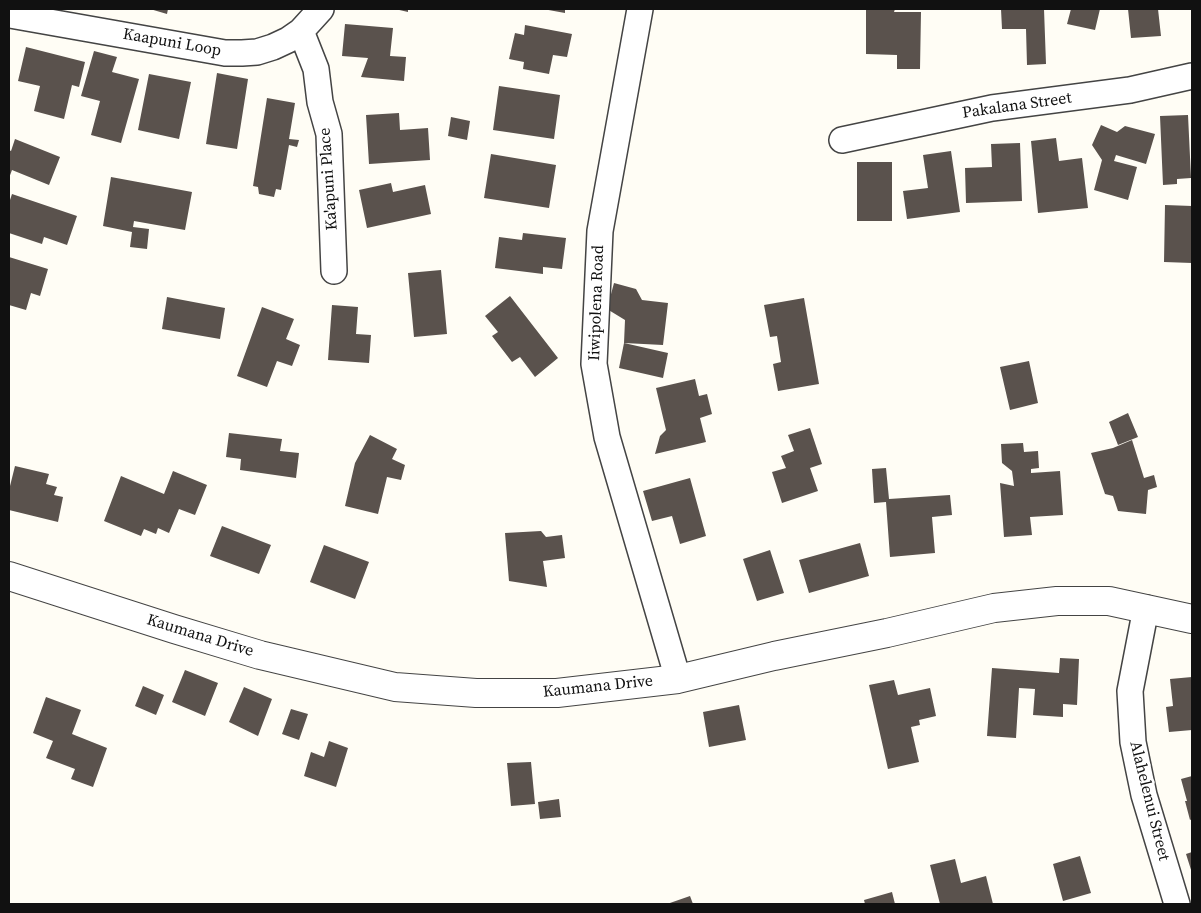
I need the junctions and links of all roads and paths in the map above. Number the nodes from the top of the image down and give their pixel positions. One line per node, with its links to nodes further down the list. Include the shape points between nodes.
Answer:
1 (321, 9): 4 (street, Kaapuni Loop)
2 (640, 9): 11 (street, Iiwipolena Road, via 600,231 594,364 607,437)
3 (10, 14): 4 (street, Kaapuni Loop, via 242,54 273,47)
4 (301, 31): 7 (street, Ka'apuni Place, via 316,69 320,102 329,134)
5 (1192, 76): 6 (street, Pakalana Street, via 1130,90 992,108)
6 (842, 140)
7 (334, 271)
8 (9, 576): 11 (street, Kaumana Drive, via 260,655 395,687 476,693 557,693)
9 (1146, 608): 10 (street, Kaumana Drive); 11 (street, Kaumana Drive, via 1109,601 1057,601 994,608); 12 (street, Alahelenui Street, via 1130,692 1133,742 1144,795)
10 (1192, 619)
11 (678, 679)
12 (1177, 904)

